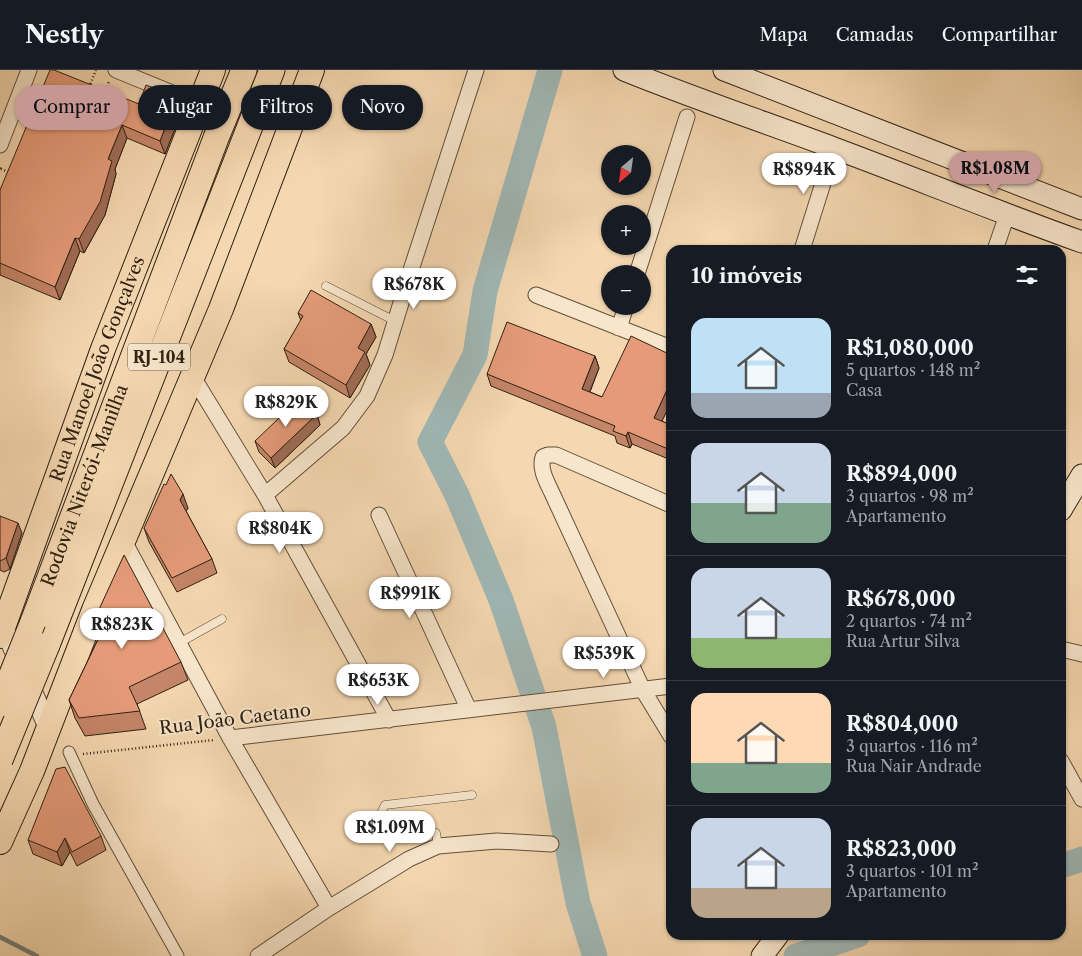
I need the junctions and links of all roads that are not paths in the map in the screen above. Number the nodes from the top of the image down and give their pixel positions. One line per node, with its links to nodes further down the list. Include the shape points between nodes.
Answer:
1 (29, 70): 14 (street)
2 (116, 70): 10 (street)
3 (213, 70): 11 (main road, Rua Manoel João Gonçalves)
4 (244, 70): 43 (highway, Rodovia Niterói-Manilha / RJ-104, bridge)
5 (272, 70): 50 (highway, Rodovia Niterói-Manilha / RJ-104, bridge)
6 (312, 70): 29 (main road)
7 (476, 70): 26 (street)
8 (624, 70): 15 (main road)
9 (724, 70): 16 (main road)
10 (153, 85)
11 (207, 85)
12 (687, 117): 22 (street)
13 (189, 130): 37 (main road, Rua Manoel João Gonçalves, via 103,350)
14 (0, 145)
15 (834, 148): 18 (main road); 20 (street)
16 (1018, 184): 17 (main road); 18 (main road)
17 (1082, 208)
18 (1007, 215): 19 (main road); 21 (street)
19 (1082, 242)
20 (804, 245)
21 (997, 245)
22 (640, 265)
23 (326, 286): 26 (lane)
24 (536, 295): 27 (street)
25 (623, 315): 27 (street)
26 (395, 322): 31 (street, via 381,364 355,412 343,428)
27 (619, 328): 28 (street)
28 (666, 346)
29 (193, 377): 31 (street); 35 (main road)
30 (1074, 487): 32 (main road)
31 (265, 496): 45 (street)
32 (1066, 501)
33 (666, 503): 42 (street, via 556,455 543,457 541,463 552,493)
34 (379, 516): 44 (street)
35 (124, 541): 38 (street); 47 (main road)
36 (222, 619): 38 (lane)
37 (1, 627): 47 (street)
38 (179, 643): 48 (street)
39 (1066, 651): 40 (street)
40 (1082, 654)
41 (666, 687): 42 (street, Rua João Caetano)
42 (644, 690): 44 (street, Rua João Caetano); 46 (street)
43 (0, 704)
44 (469, 710): 45 (street, Rua João Caetano)
45 (389, 720): 48 (street, Rua João Caetano)
46 (666, 727)
47 (49, 730): 54 (main road)
48 (230, 738): 57 (street)
49 (69, 752): 59 (street, via 93,804)
50 (0, 760)
51 (1066, 769): 53 (street)
52 (472, 795): 56 (lane, via 385,805 382,811 392,832 398,835 431,830 436,833)
53 (1082, 799)
54 (0, 842)
55 (551, 844): 56 (street, via 496,841)
56 (438, 846): 57 (street, via 410,859)
57 (329, 908): 60 (street)
58 (774, 940): 61 (main road)
59 (178, 956)
60 (258, 956)
61 (762, 956)

